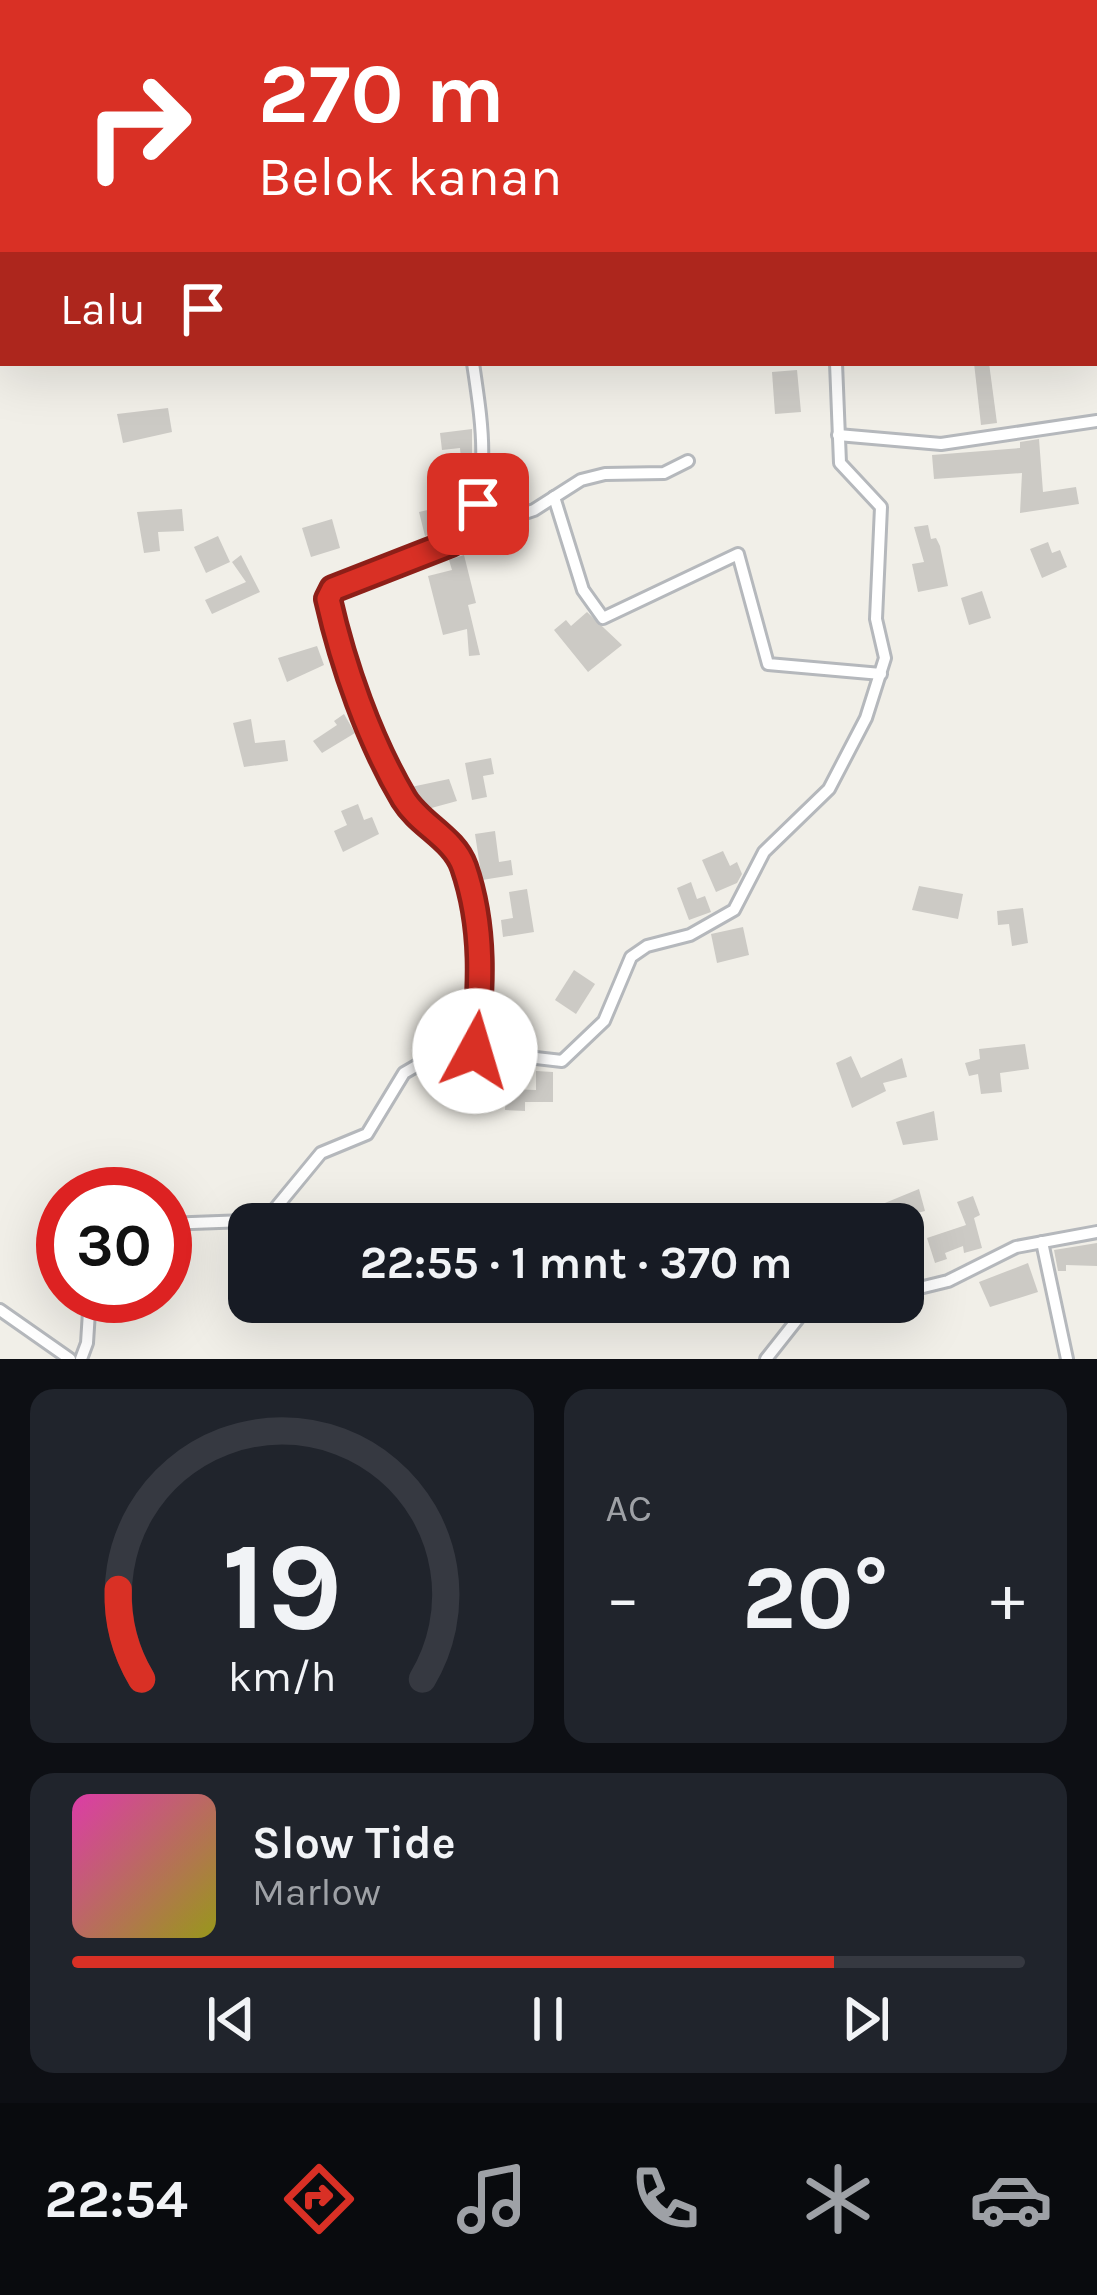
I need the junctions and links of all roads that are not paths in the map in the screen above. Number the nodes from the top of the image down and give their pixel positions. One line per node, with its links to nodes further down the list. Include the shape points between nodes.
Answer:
1 (473, 366): 7 (street, via 485,475)
2 (836, 366): 4 (street)
3 (1097, 421): 4 (street, via 941,444)
4 (838, 435): 8 (street, via 841,463 881,507)
5 (688, 461): 6 (street, via 664,473 596,475)
6 (554, 497): 7 (street); 8 (street, via 584,590 603,618 738,554 768,664)
7 (466, 533): 9 (street, via 333,589 328,599 389,771 422,823 464,864 483,970)
8 (881, 674): 9 (street, via 829,789 764,852 734,910 631,957 609,1014 570,1057)
9 (475, 1051): 10 (street, via 404,1073 367,1134 321,1153 274,1210 246,1221)
10 (192, 1223)
11 (1097, 1232): 12 (street)
12 (1042, 1242): 13 (street); 20 (street)
13 (924, 1287)
14 (0, 1310): 17 (street)
15 (88, 1323): 18 (street)
16 (794, 1323): 19 (street)
17 (70, 1359)
18 (81, 1359)
19 (766, 1359)
20 (1067, 1359)

